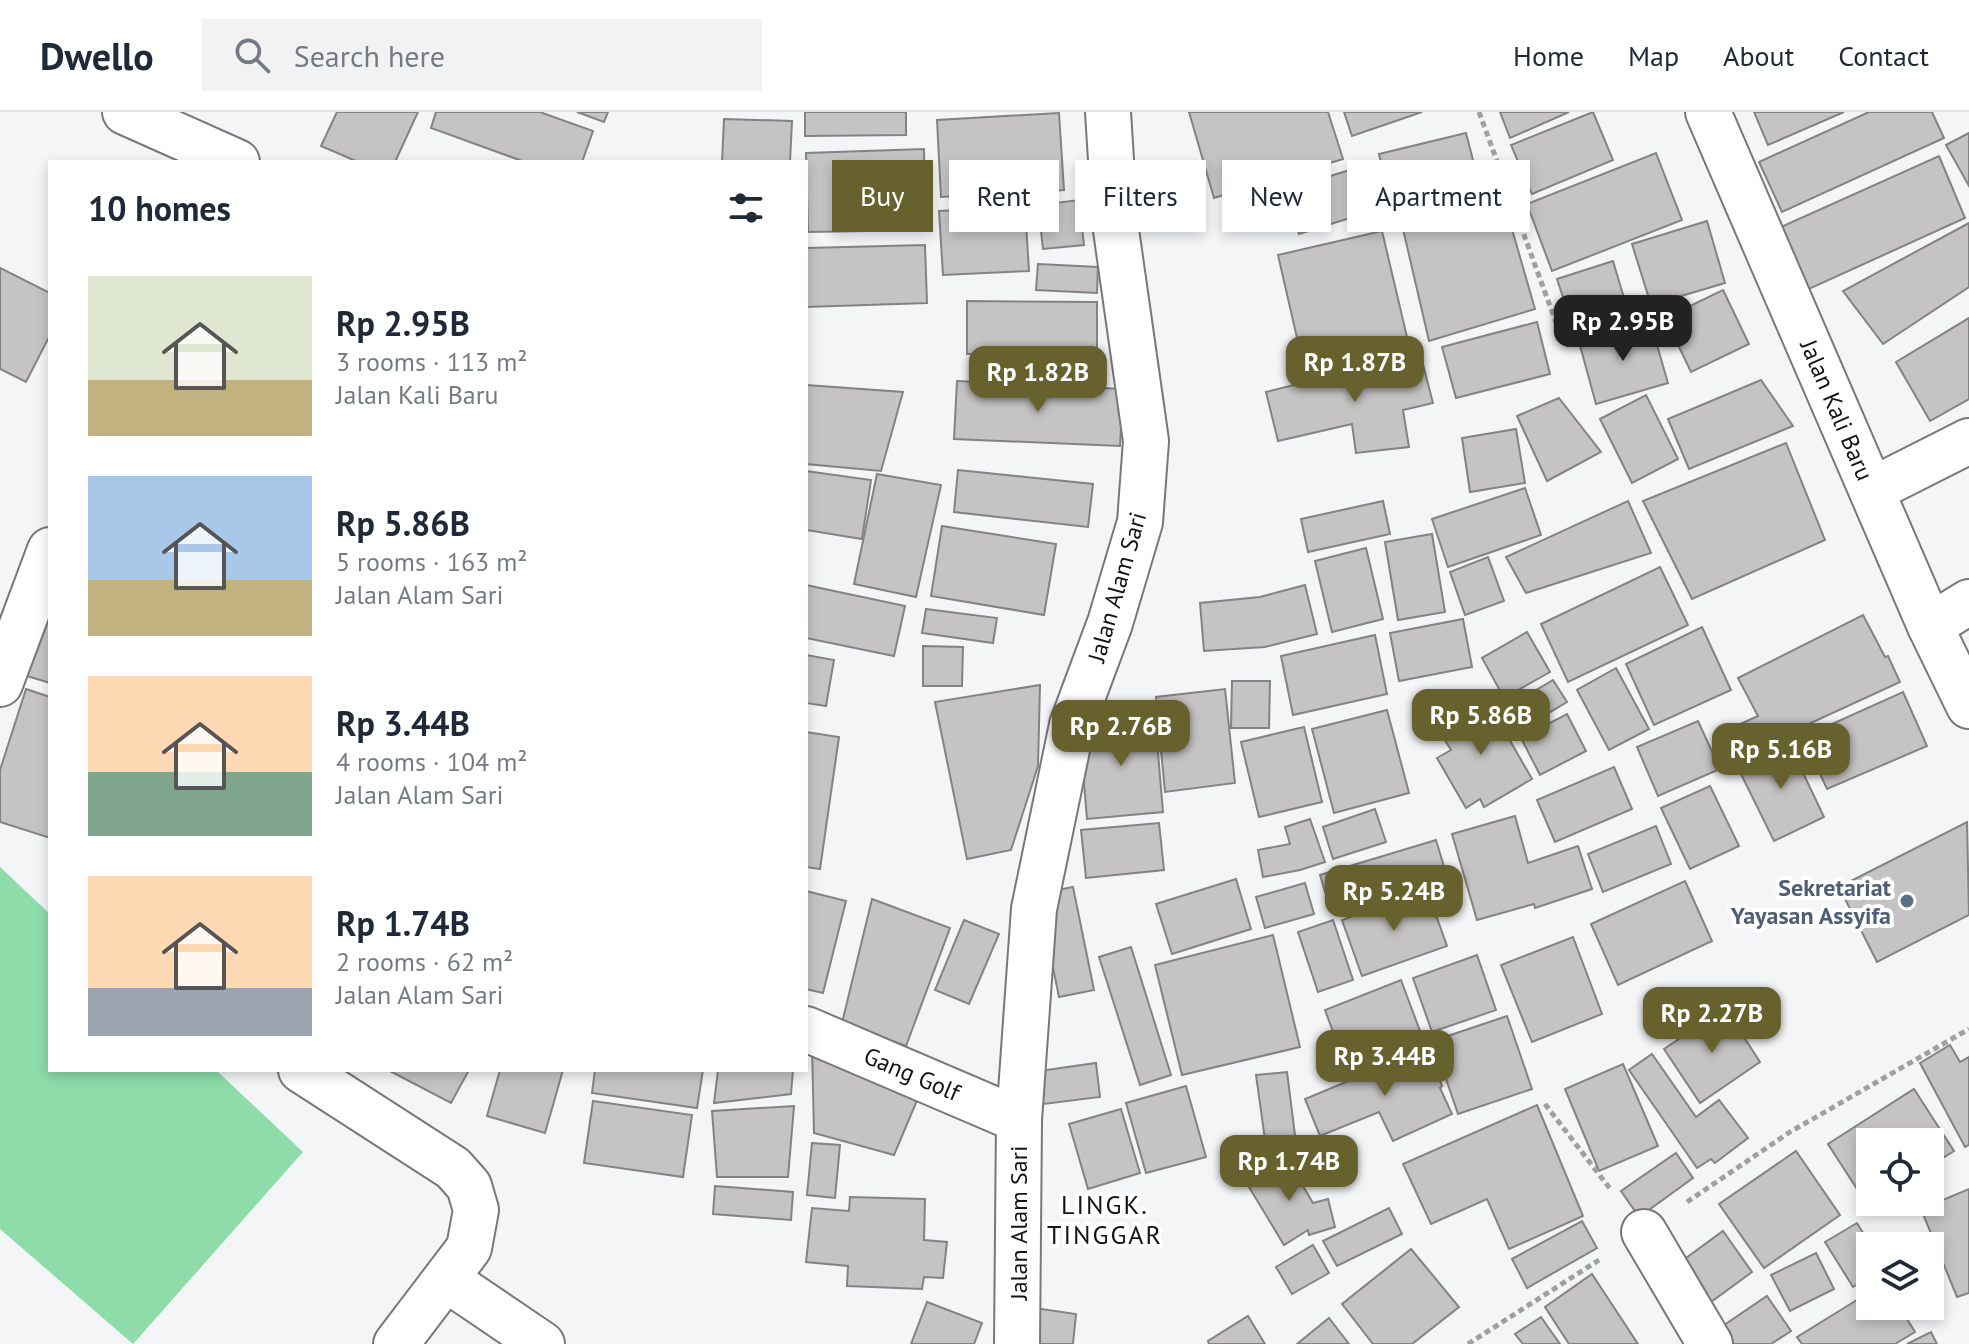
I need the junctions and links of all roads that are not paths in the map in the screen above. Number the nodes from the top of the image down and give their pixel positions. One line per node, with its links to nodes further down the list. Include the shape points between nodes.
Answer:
1 (125, 112): 4 (street)
2 (1108, 112): 14 (street, Jalan Alam Sari, via 1115,223 1146,441 1140,522 1072,725 1034,909)
3 (1708, 112): 6 (street, Jalan Kali Baru)
4 (211, 156)
5 (1969, 441): 6 (street)
6 (1872, 490): 9 (street, Jalan Kali Baru)
7 (48, 555): 10 (street)
8 (1969, 602): 9 (street)
9 (1930, 626): 11 (street, Jalan Kali Baru)
10 (0, 684)
11 (1969, 706)
12 (808, 1030): 14 (street, Gang Golf)
13 (304, 1072): 16 (street, via 453,1168 469,1186 476,1210 469,1248)
14 (1019, 1120): 19 (street, Jalan Alam Sari)
15 (1644, 1232): 20 (street)
16 (446, 1279): 17 (street); 18 (street)
17 (396, 1344)
18 (542, 1344)
19 (1017, 1344)
20 (1710, 1344)

